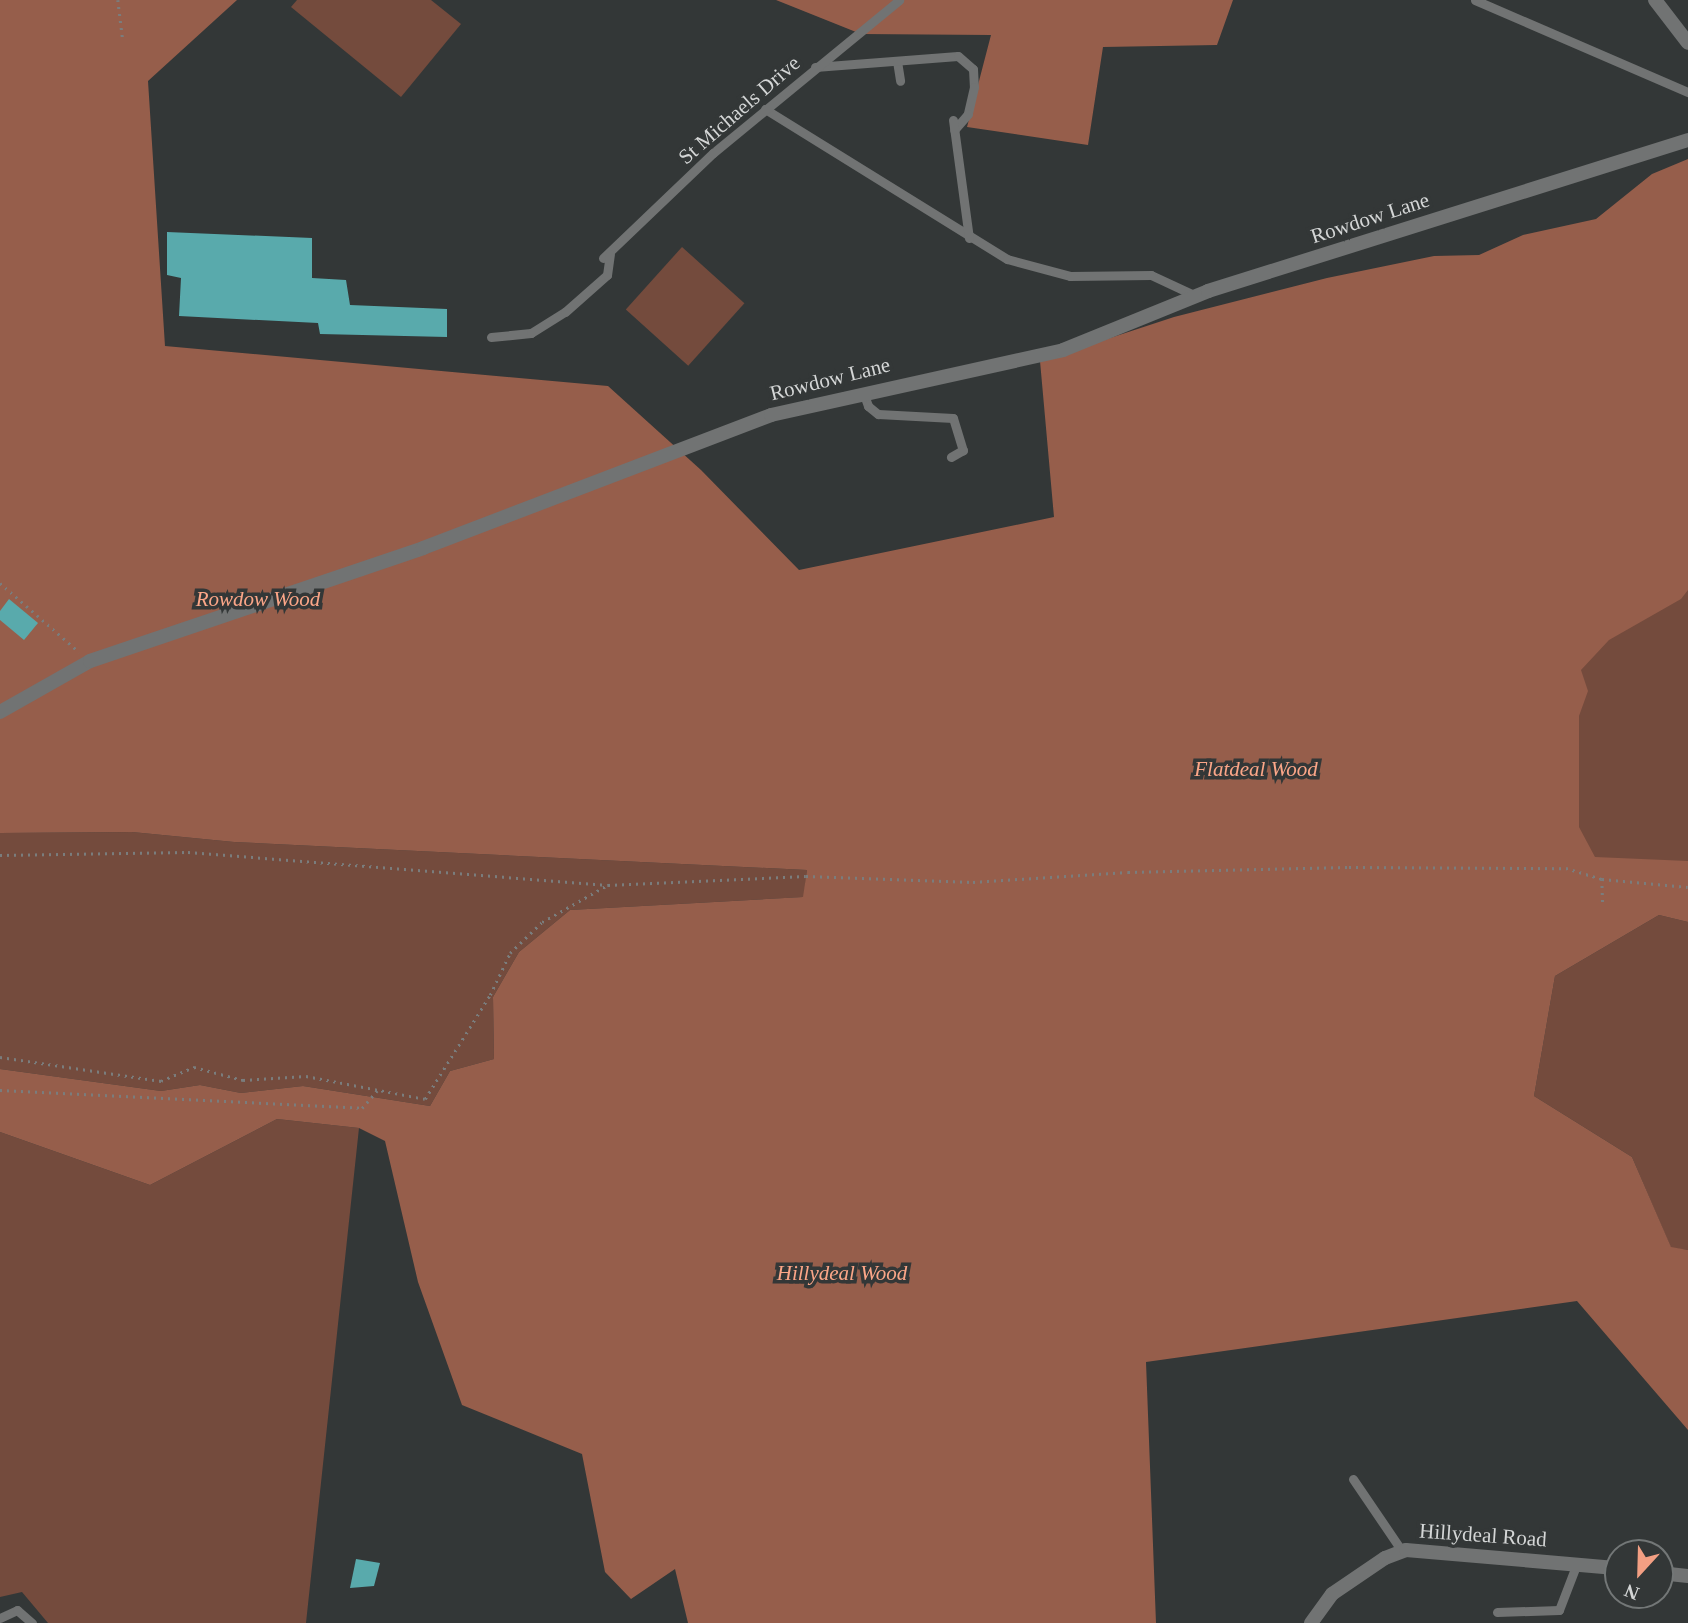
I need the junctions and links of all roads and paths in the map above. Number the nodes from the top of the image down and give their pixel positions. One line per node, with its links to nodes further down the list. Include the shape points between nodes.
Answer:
1 (118, 0): 5 (path)
2 (899, 0): 8 (lane, St Michaels Drive)
3 (1475, 0): 10 (lane)
4 (1655, 0): 6 (street)
5 (124, 38)
6 (1688, 43)
7 (897, 61): 8 (lane); 9 (lane); 13 (lane, via 958,56 967,61 973,69 974,88 968,114)
8 (813, 68): 11 (lane, St Michaels Drive)
9 (900, 81)
10 (1688, 92)
11 (765, 109): 15 (lane); 17 (lane, St Michaels Drive, via 607,256 607,275 565,312 531,333)
12 (953, 120): 13 (lane)
13 (954, 130): 15 (lane)
14 (1688, 140): 16 (street, Rowdow Lane)
15 (969, 238): 16 (lane, via 1042,271 1151,275)
16 (1196, 296): 18 (street, Rowdow Lane, via 1063,350)
17 (492, 337)
18 (863, 393): 19 (lane, via 878,414 953,418 963,450); 21 (street, Rowdow Lane, via 771,415 423,548)
19 (951, 457)
20 (0, 583): 21 (path)
21 (90, 661): 22 (street, Rowdow Lane)
22 (0, 712)
23 (0, 855): 25 (path, via 188,852)
24 (1602, 879): 25 (path, via 1566,868 1338,867 1141,871 973,882 806,876); 26 (path); 27 (path)
25 (608, 885): 30 (path, via 542,922 510,953 490,995 425,1099)
26 (1688, 887)
27 (1603, 904)
28 (0, 1057): 30 (path, via 160,1081 194,1067 243,1080 306,1076)
29 (0, 1090): 30 (path, via 362,1108)
30 (377, 1091)
31 (1353, 1479): 32 (lane)
32 (1402, 1552): 33 (street, Hillydeal Road); 38 (street, Hillydeal Road, via 1385,1558 1321,1606)
33 (1577, 1563): 34 (street, Hillydeal Road); 35 (lane, via 1559,1610)
34 (1604, 1566)
35 (1497, 1612)
36 (0, 1618): 37 (lane, via 17,1610)
37 (32, 1623)
38 (1311, 1623)

